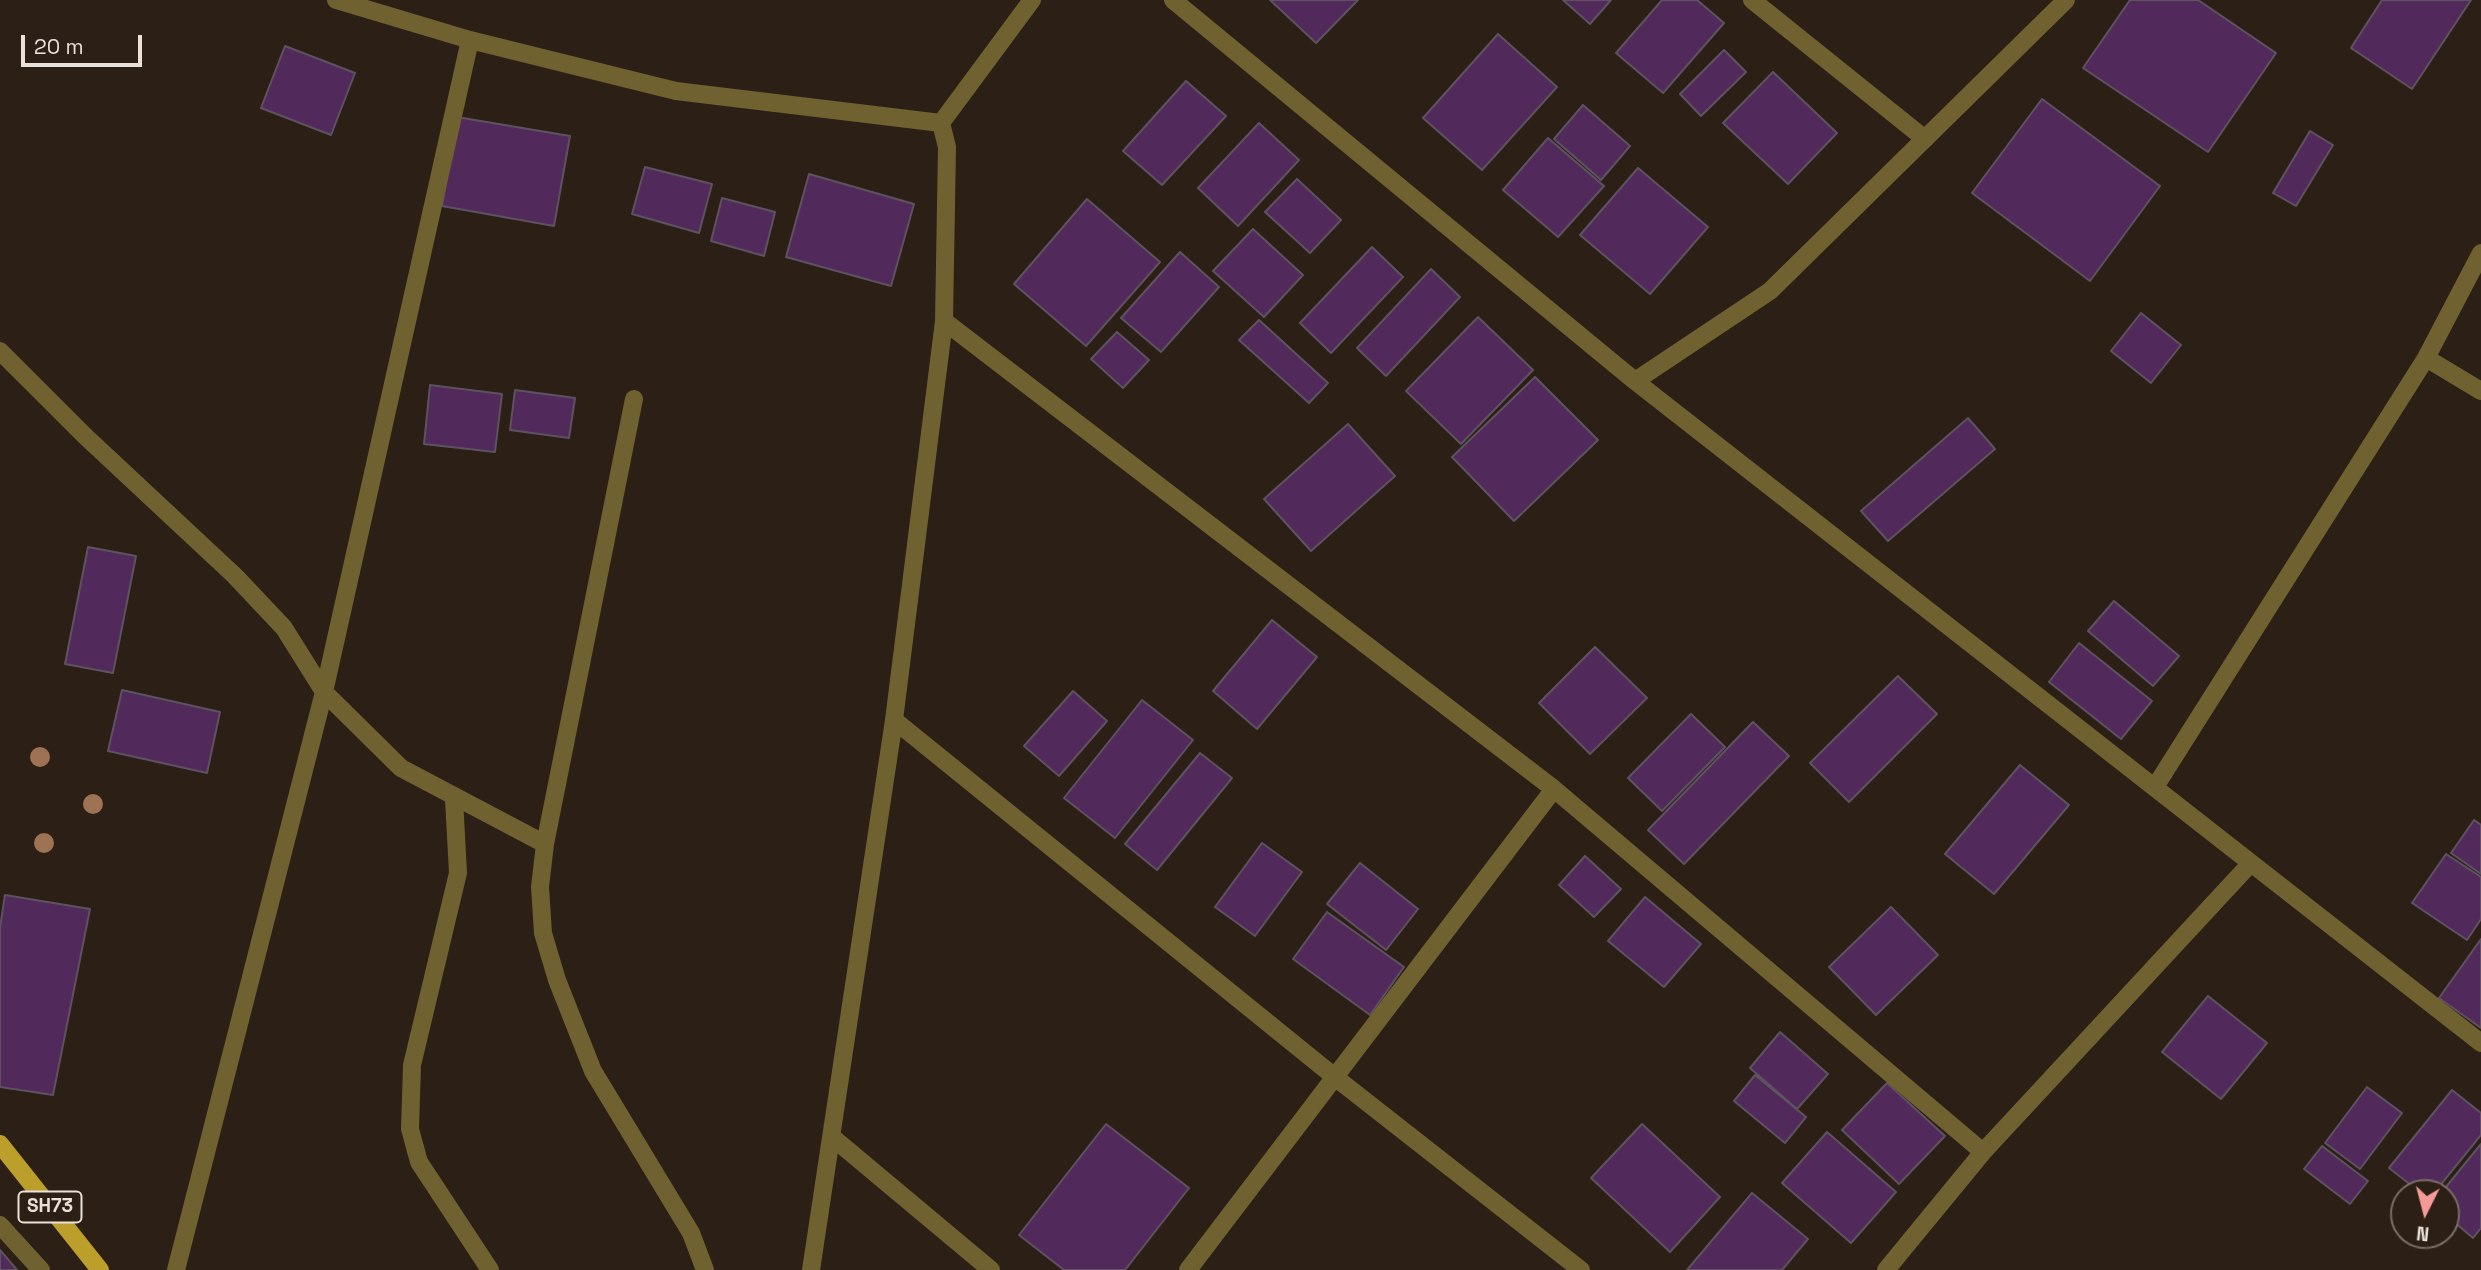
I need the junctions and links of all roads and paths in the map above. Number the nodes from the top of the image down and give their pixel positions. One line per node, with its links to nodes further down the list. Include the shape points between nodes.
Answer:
1 (336, 0): 6 (street)
2 (1032, 0): 7 (street)
3 (1173, 0): 13 (street)
4 (1752, 0): 8 (street)
5 (2066, 0): 8 (street)
6 (470, 40): 7 (street, via 676,91); 16 (street)
7 (941, 122): 10 (street, via 947,147)
8 (1925, 139): 13 (street, via 1770,291)
9 (2481, 254): 12 (street)
10 (944, 321): 17 (street); 19 (street)
11 (0, 351): 16 (street, via 285,628)
12 (2426, 359): 14 (street); 18 (street)
13 (1635, 381): 18 (street)
14 (2481, 391)
15 (634, 399): 21 (street)
16 (324, 692): 20 (street, via 401,768); 31 (street)
17 (894, 720): 24 (street); 25 (street)
18 (2154, 788): 22 (street)
19 (1554, 789): 24 (street); 27 (street)
20 (454, 799): 21 (street); 32 (street, via 458,873 412,1065 410,1129 419,1162)
21 (545, 844): 33 (street, via 540,887 543,933 557,980 593,1071 691,1233)
22 (2251, 863): 23 (street); 27 (street)
23 (2481, 1043)
24 (1336, 1078): 36 (street); 37 (street)
25 (831, 1137): 34 (street); 35 (street)
26 (0, 1144): 30 (main road, SH73)
27 (1983, 1152): 38 (street)
28 (0, 1225): 29 (street)
29 (41, 1270)
30 (100, 1270)
31 (176, 1270)
32 (490, 1270)
33 (705, 1270)
34 (811, 1270)
35 (991, 1270)
36 (1188, 1270)
37 (1581, 1270)
38 (1886, 1270)

